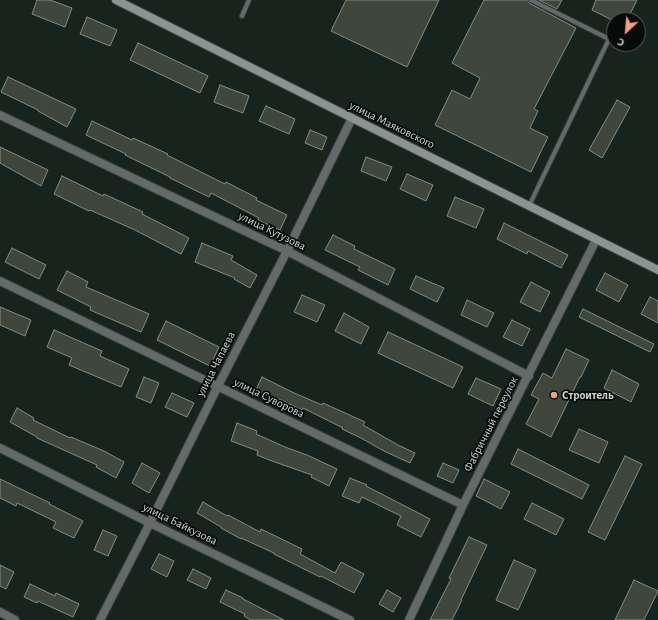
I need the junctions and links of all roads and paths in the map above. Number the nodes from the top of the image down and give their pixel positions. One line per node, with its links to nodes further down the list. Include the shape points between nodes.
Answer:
1 (116, 0): 6 (main road, улица Маяковского)
2 (249, 0): 4 (lane)
3 (531, 0): 7 (lane, via 609,39)
4 (242, 16)
5 (0, 115): 9 (street, улица Кутузова)
6 (352, 118): 7 (main road, улица Маяковского); 9 (street, улица Чапаева)
7 (529, 207): 8 (main road, улица Маяковского)
8 (596, 240): 10 (main road, улица Маяковского); 12 (street, Фабричный переулок)
9 (287, 251): 12 (street, улица Кутузова); 13 (street, улица Чапаева)
10 (658, 270)
11 (0, 281): 13 (street, улица Суворова)
12 (529, 376): 15 (street, Фабричный переулок)
13 (218, 386): 15 (street, улица Суворова); 16 (street, улица Чапаева)
14 (0, 448): 16 (street, улица Байкузова)
15 (463, 505): 21 (street, Фабричный переулок)
16 (150, 523): 19 (street, улица Чапаева); 20 (street, улица Байкузова)
17 (0, 612): 18 (street)
18 (15, 620)
19 (100, 620)
20 (350, 620)
21 (409, 620)

